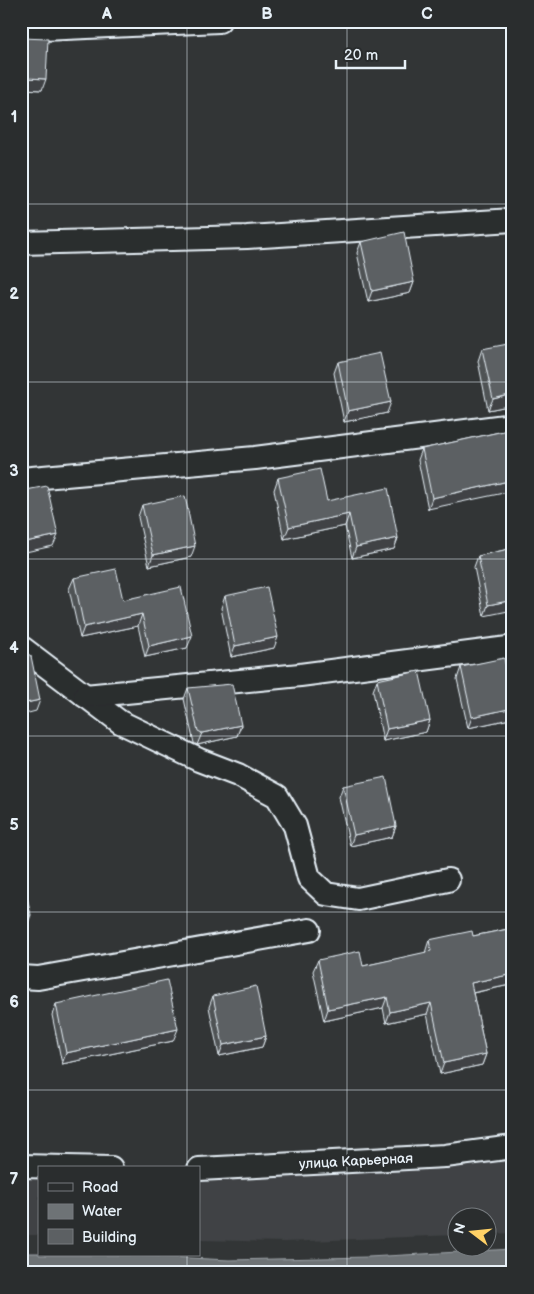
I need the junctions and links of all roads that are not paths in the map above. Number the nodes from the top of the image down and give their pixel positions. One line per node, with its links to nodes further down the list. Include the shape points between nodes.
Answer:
1 (219, 21): 2 (street)
2 (21, 30)
3 (513, 220): 4 (street, via 246,237)
4 (21, 243)
5 (513, 425): 6 (street, via 255,458)
6 (21, 478)
7 (21, 647): 9 (street)
8 (508, 648): 9 (street, via 300,675)
9 (85, 696): 10 (street, via 120,722 277,796 295,826 308,878 326,894 358,899)
10 (448, 880)
11 (309, 930): 12 (street, via 38,978)
12 (21, 977)
13 (513, 1147): 16 (street, улица Карьерная, via 437,1156)
14 (21, 1166): 15 (street)
15 (38, 1166)
16 (200, 1169)

